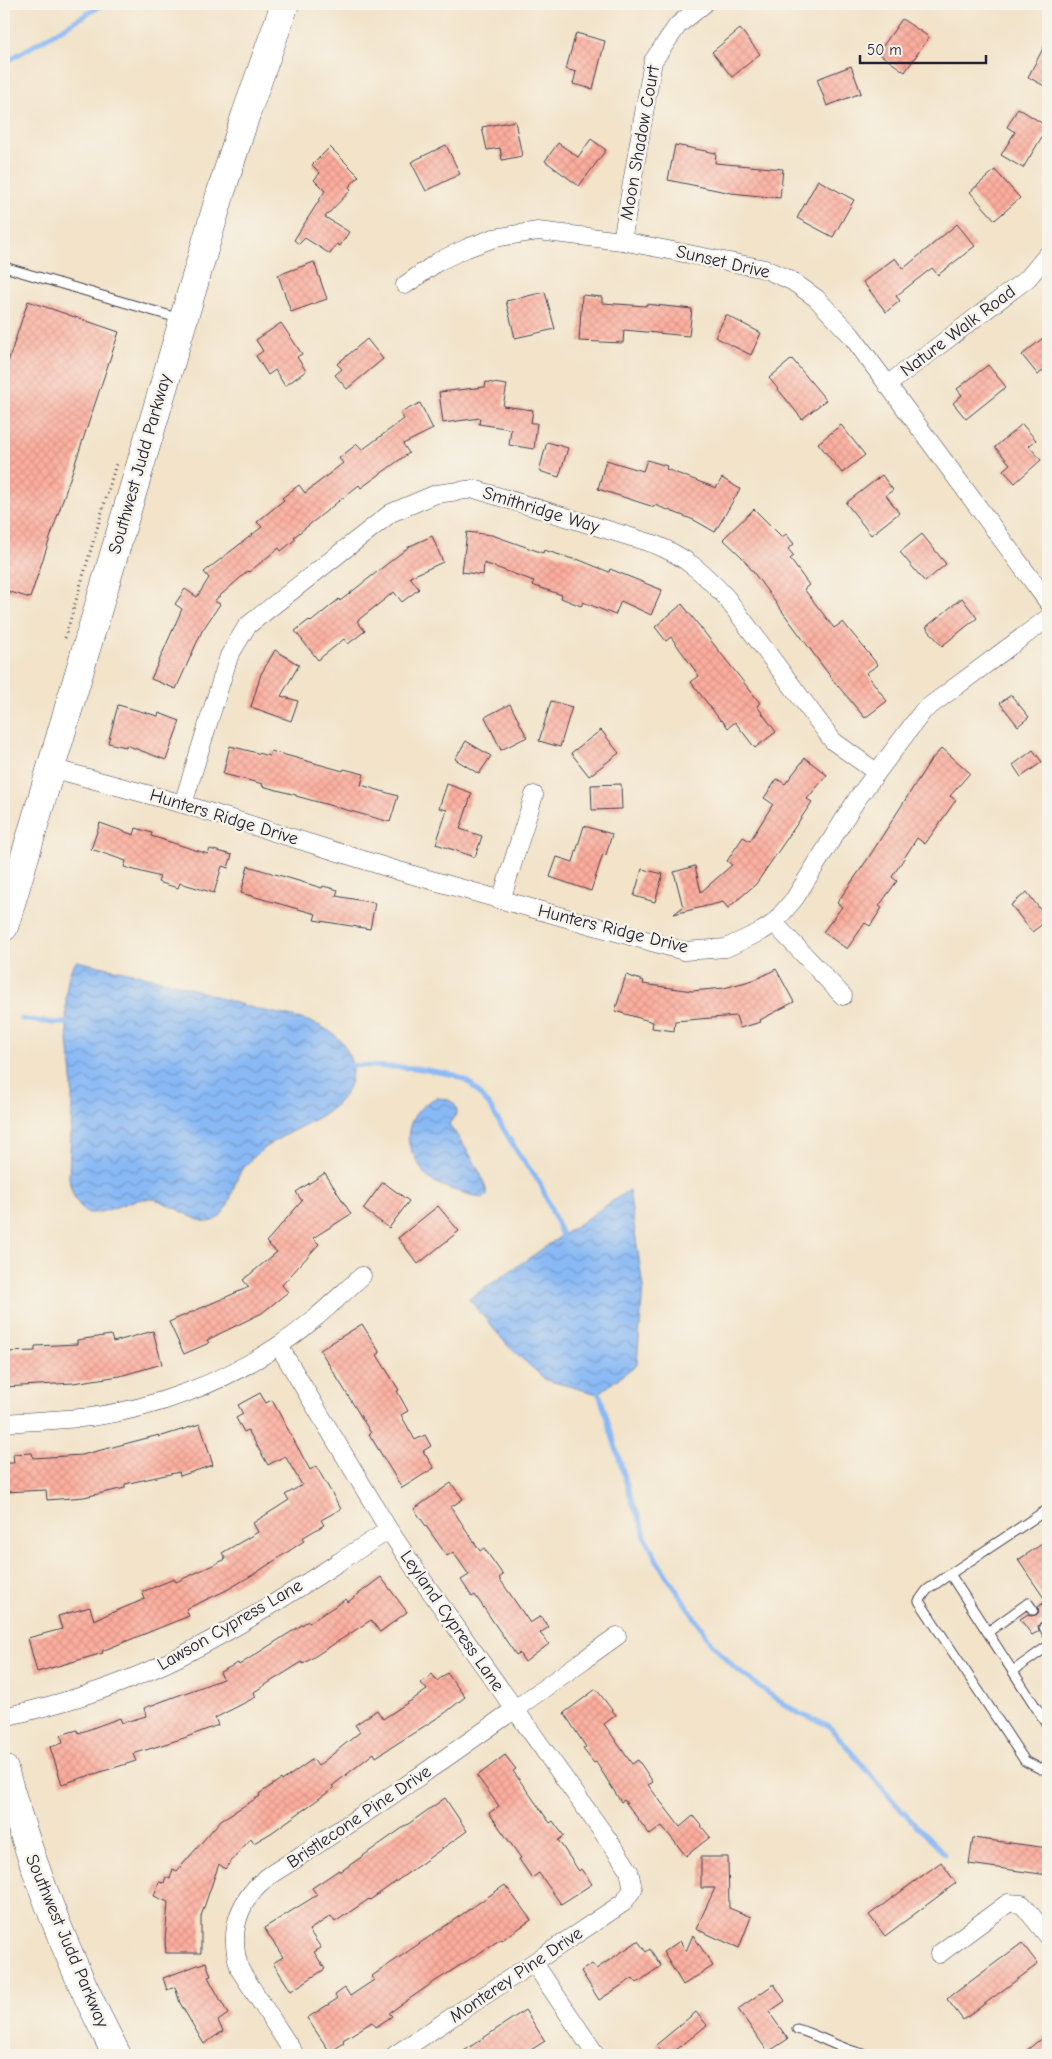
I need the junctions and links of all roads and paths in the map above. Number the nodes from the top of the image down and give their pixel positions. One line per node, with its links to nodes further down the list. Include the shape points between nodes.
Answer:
1 (285, 4): 7 (highway, Southwest Judd Parkway, via 246,114)
2 (704, 4): 3 (street, Moon Shadow Court, via 678,26 653,61)
3 (622, 241): 6 (street, Sunset Drive, via 538,232 494,238 439,262); 8 (street, Sunset Drive, via 765,269 792,281 816,298 850,335)
4 (1048, 254): 8 (street, Nature Walk Road, via 1028,278)
5 (4, 267): 7 (lane)
6 (405, 285)
7 (183, 320): 11 (highway, Southwest Judd Parkway)
8 (887, 385): 9 (street, Sunset Drive)
9 (1048, 602)
10 (1048, 618): 12 (street, Hunters Ridge Drive, via 924,711)
11 (51, 768): 14 (street, Hunters Ridge Drive); 17 (highway, Southwest Judd Parkway)
12 (876, 772): 14 (street, Smithridge Way, via 833,741 725,596 705,574 678,554 474,489 436,494 391,513 247,626 229,656); 16 (street, Hunters Ridge Drive, via 795,898)
13 (534, 795): 15 (street)
14 (183, 804): 15 (street, Hunters Ridge Drive)
15 (502, 900): 16 (street, Hunters Ridge Drive, via 684,951 726,948)
16 (774, 923): 18 (street)
17 (4, 927)
18 (843, 996)
19 (362, 1276): 20 (street)
20 (279, 1346): 21 (street, via 220,1379 161,1400 90,1417); 23 (street, Leyland Cypress Lane)
21 (4, 1423)
22 (1048, 1509): 24 (lane)
23 (389, 1530): 30 (street, Leyland Cypress Lane); 31 (street, Lawson Cypress Lane, via 261,1611 181,1656 112,1687)
24 (950, 1574): 26 (lane); 33 (lane, via 927,1590 919,1602 1026,1761 1041,1769)
25 (1033, 1610): 26 (lane, via 1028,1603)
26 (988, 1632): 29 (lane)
27 (617, 1636): 30 (street, Bristlecone Pine Drive)
28 (1048, 1646): 29 (lane)
29 (1013, 1671): 32 (lane)
30 (514, 1710): 35 (street, Leyland Cypress Lane, via 619,1854 629,1871); 41 (street, Bristlecone Pine Drive, via 263,1881 245,1902 235,1927 234,1941 240,1970)
31 (4, 1717)
32 (1048, 1726)
33 (1048, 1764)
34 (4, 1769): 40 (highway, Southwest Judd Parkway, via 46,1896 79,1978)
35 (633, 1889): 38 (street, Monterey Pine Drive, via 623,1903)
36 (1048, 1936): 37 (street, via 1022,1904 1008,1903)
37 (939, 1954)
38 (534, 1963): 42 (street, Monterey Pine Drive); 43 (street)
39 (797, 2029): 44 (lane)
40 (117, 2055)
41 (295, 2055)
42 (395, 2055)
43 (596, 2055)
44 (868, 2055)

